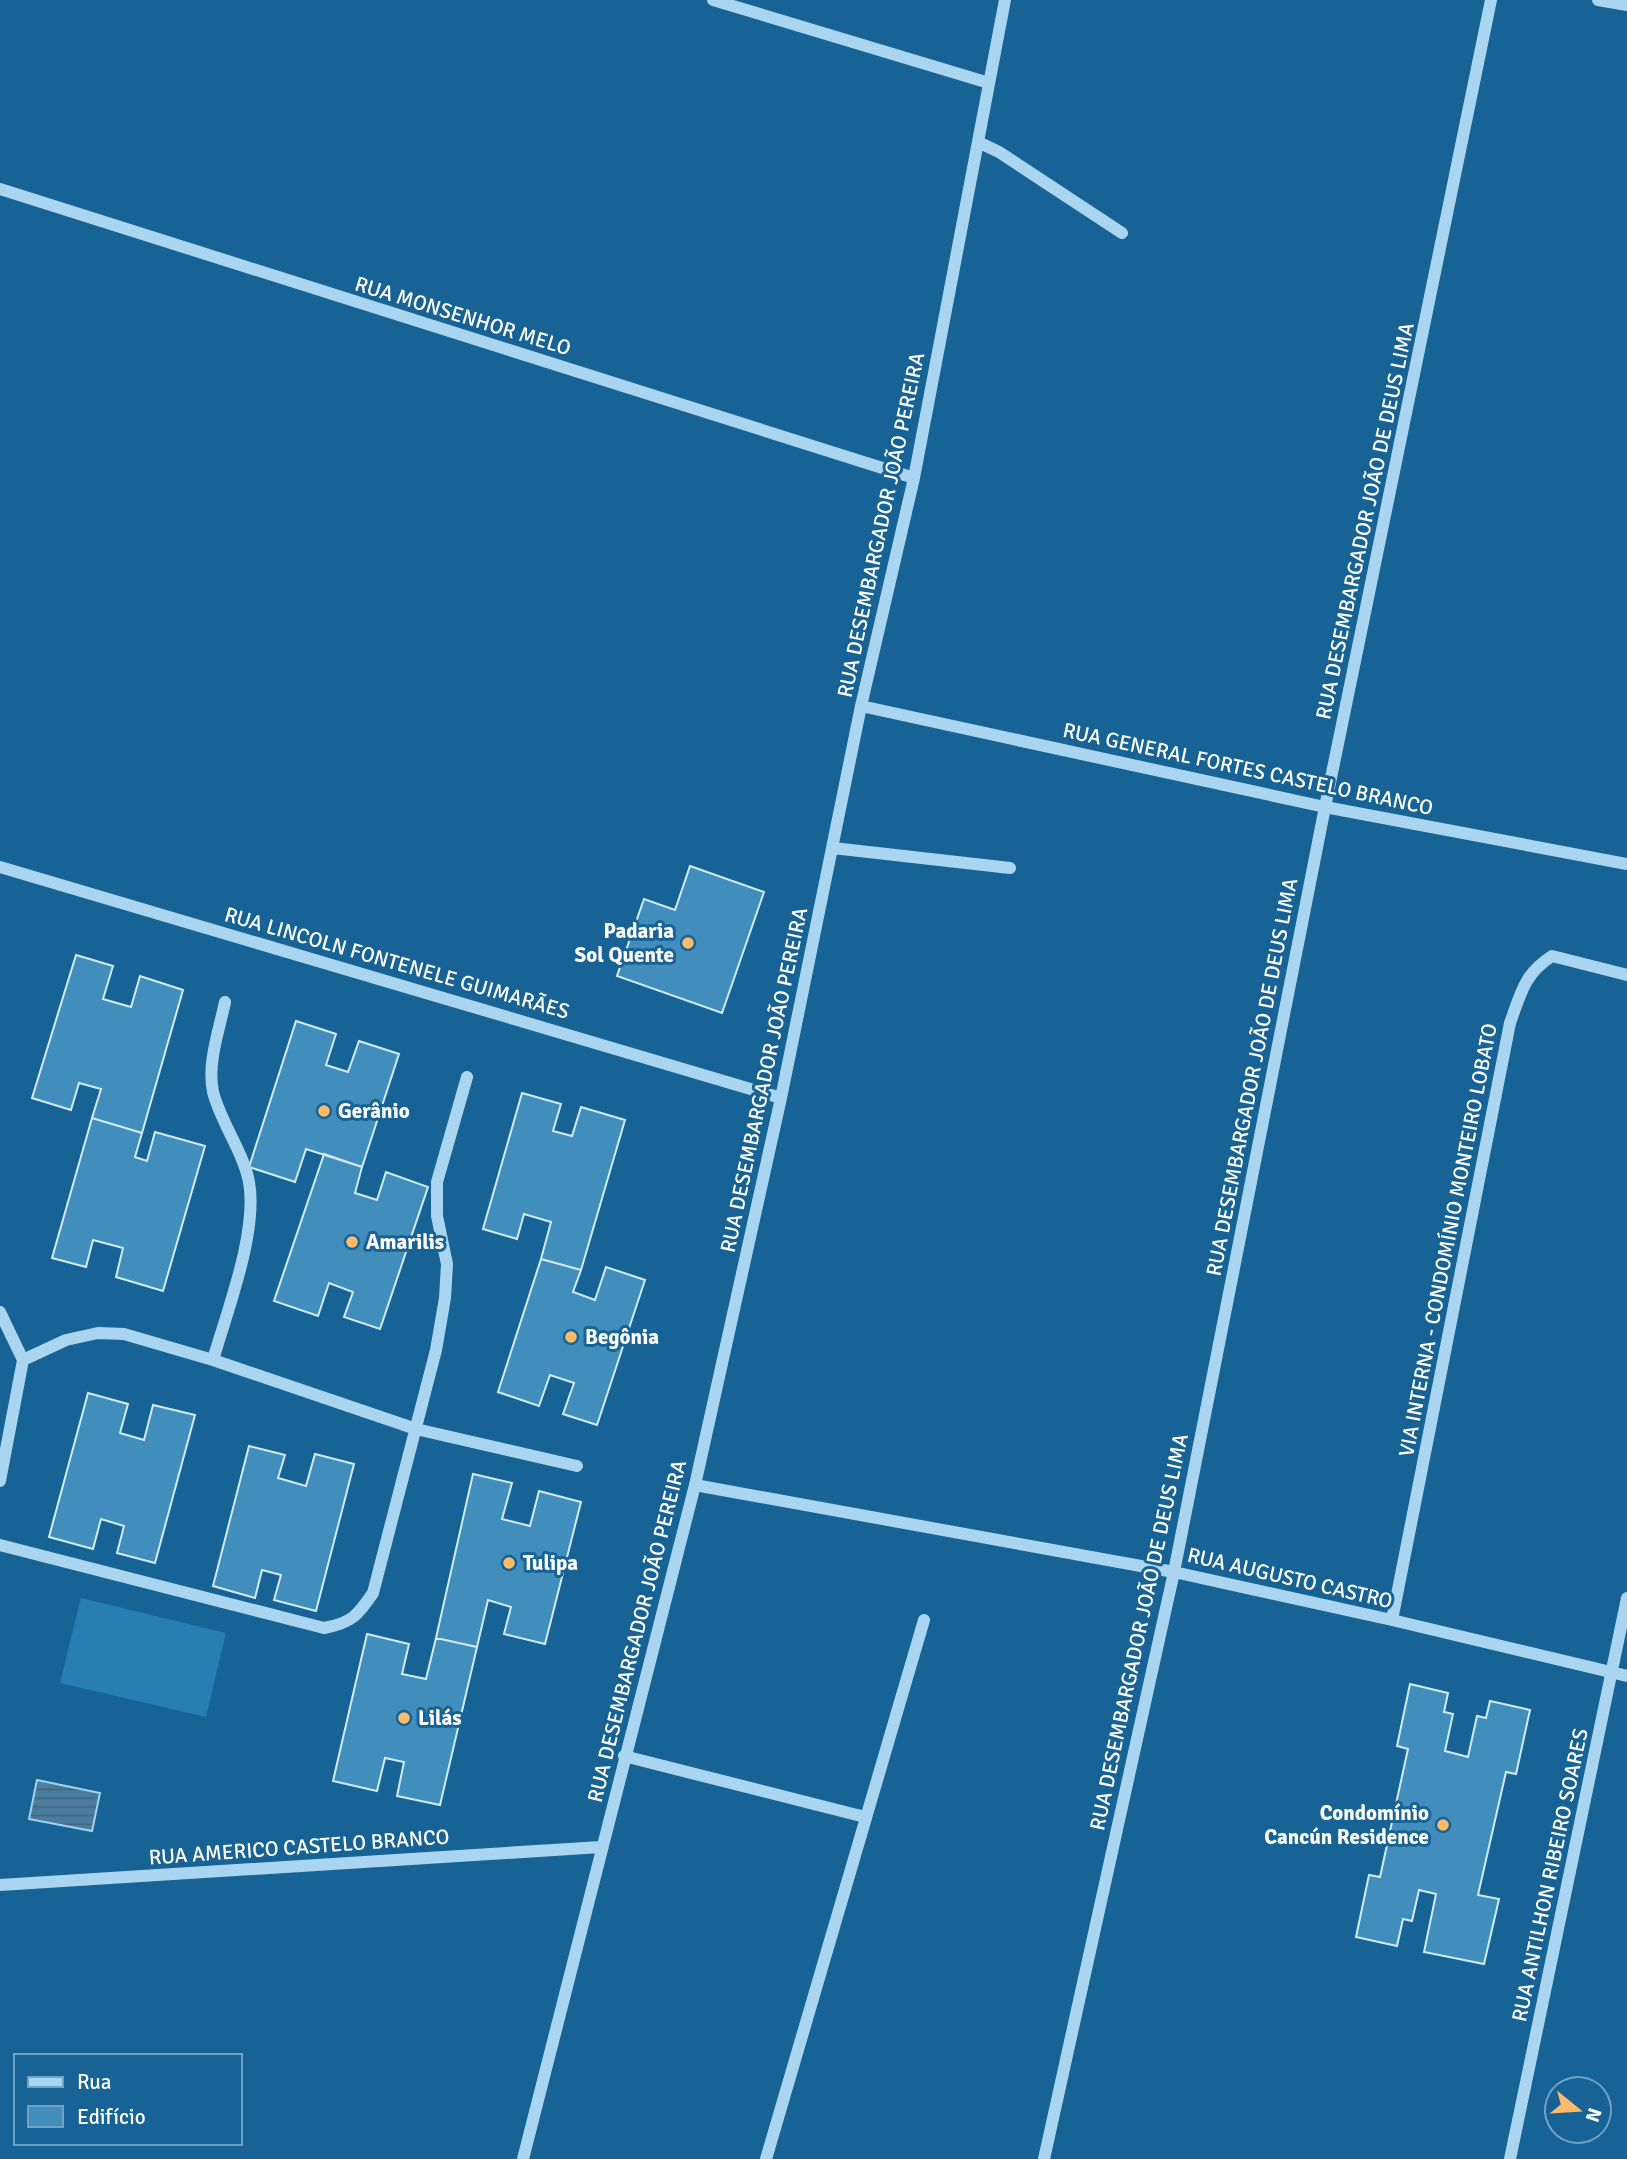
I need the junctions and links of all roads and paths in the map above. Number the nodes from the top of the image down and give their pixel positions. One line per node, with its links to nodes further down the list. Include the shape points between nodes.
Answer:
1 (713, 0): 6 (street)
2 (1004, 0): 6 (street, RUA DESEMBARGADOR JOÃO PEREIRA)
3 (1491, 0): 12 (street, RUA DESEMBARGADOR JOÃO DE DEUS LIMA)
4 (1598, 0): 5 (street)
5 (1627, 5)
6 (989, 83): 7 (street, RUA DESEMBARGADOR JOÃO PEREIRA)
7 (978, 142): 9 (street); 10 (street, RUA DESEMBARGADOR JOÃO PEREIRA)
8 (0, 189): 10 (street, RUA MONSENHOR MELO)
9 (1122, 233)
10 (914, 478): 11 (street, RUA DESEMBARGADOR JOÃO PEREIRA)
11 (861, 706): 12 (street, RUA GENERAL FORTES CASTELO BRANCO); 13 (street, RUA DESEMBARGADOR JOÃO PEREIRA)
12 (1325, 807): 14 (street, RUA GENERAL FORTES CASTELO BRANCO); 29 (street, RUA DESEMBARGADOR JOÃO DE DEUS LIMA)
13 (833, 848): 16 (street); 20 (street, RUA DESEMBARGADOR JOÃO PEREIRA)
14 (1627, 864)
15 (0, 867): 20 (street, RUA LINCOLN FONTENELE GUIMARÃES)
16 (1010, 868)
17 (1627, 975): 32 (street, VIA INTERNA - CONDOMÍNIO MONTEIRO LOBATO, via 1552,957 1535,967 1523,987 1510,1023)
18 (225, 1002): 23 (street, via 212,1065 214,1092 249,1181 251,1211)
19 (467, 1077): 24 (street, via 438,1182 437,1216 447,1264 445,1298)
20 (782, 1098): 27 (street, RUA DESEMBARGADOR JOÃO PEREIRA)
21 (0, 1312): 22 (street)
22 (23, 1360): 23 (street, via 66,1340 98,1333 124,1335); 26 (street)
23 (213, 1360): 24 (street)
24 (416, 1429): 25 (street); 28 (street, via 373,1593 358,1615 342,1625 324,1628)
25 (577, 1466)
26 (0, 1481)
27 (695, 1485): 29 (street, RUA AUGUSTO CASTRO); 35 (street, RUA DESEMBARGADOR JOÃO PEREIRA)
28 (0, 1545)
29 (1174, 1572): 32 (street, RUA AUGUSTO CASTRO); 41 (street, RUA DESEMBARGADOR JOÃO DE DEUS LIMA)
30 (1627, 1598): 33 (street, RUA ANTILHON RIBEIRO SOARES)
31 (924, 1620): 36 (street)
32 (1392, 1620): 33 (street, RUA AUGUSTO CASTRO)
33 (1613, 1674): 34 (street, RUA AUGUSTO CASTRO); 42 (street, RUA ANTILHON RIBEIRO SOARES)
34 (1627, 1676)
35 (624, 1756): 36 (street); 37 (street, RUA DESEMBARGADOR JOÃO PEREIRA)
36 (865, 1817): 40 (street)
37 (601, 1847): 38 (street, RUA AMERICO CASTELO BRANCO); 39 (street, RUA DESEMBARGADOR JOÃO PEREIRA)
38 (0, 1885)
39 (523, 2159)
40 (766, 2159)
41 (1044, 2159)
42 (1510, 2159)

